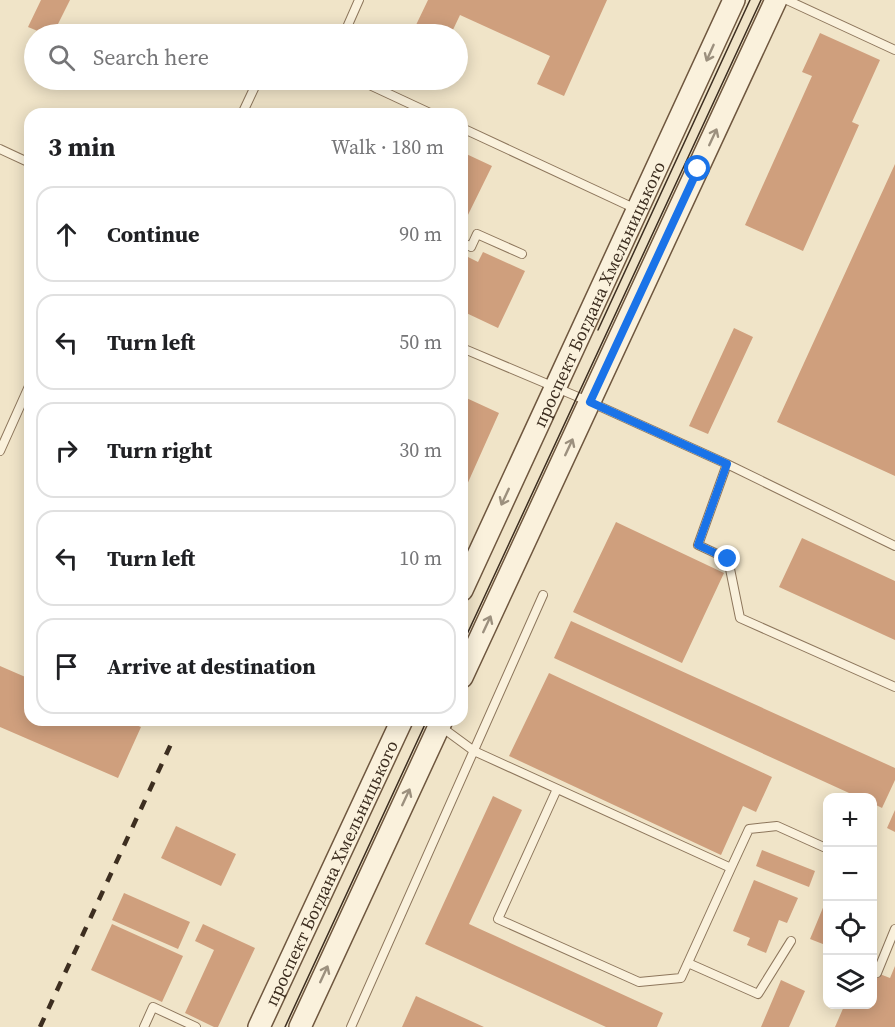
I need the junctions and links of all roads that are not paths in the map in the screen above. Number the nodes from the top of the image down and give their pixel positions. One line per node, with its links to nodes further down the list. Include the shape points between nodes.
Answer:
1 (359, 0): 5 (lane)
2 (734, 0): 14 (main road, проспект Богдана Хмельницького, one-way to 14)
3 (776, 0): 20 (main road, проспект Богдана Хмельницького, one-way to 3)
4 (787, 0): 6 (lane)
5 (348, 24)
6 (895, 50)
7 (253, 90): 9 (lane)
8 (380, 90): 10 (lane)
9 (245, 108)
10 (419, 108)
11 (468, 131): 14 (lane)
12 (0, 149): 13 (lane)
13 (24, 160)
14 (637, 210): 18 (main road, проспект Богдана Хмельницького)
15 (468, 245): 16 (lane, via 471,247 477,234)
16 (522, 254)
17 (468, 351): 18 (lane)
18 (555, 387): 20 (lane); 24 (main road, проспект Богдана Хмельницького, one-way to 24)
19 (24, 397): 21 (lane)
20 (590, 402): 22 (lane); 26 (main road, проспект Богдана Хмельницького, one-way to 20)
21 (0, 451)
22 (727, 464): 23 (lane); 27 (lane, via 698,545 728,559 740,618)
23 (895, 546)
24 (468, 577)
25 (543, 595): 31 (lane)
26 (468, 664)
27 (895, 687)
28 (399, 726): 41 (main road, проспект Богдана Хмельницького)
29 (439, 726): 42 (main road, проспект Богдана Хмельницького, one-way to 29)
30 (444, 726): 31 (lane)
31 (474, 751): 32 (lane); 43 (lane)
32 (557, 789): 34 (lane); 37 (lane, via 498,919 639,982 681,978)
33 (824, 847): 34 (lane, via 777,826 749,829)
34 (731, 868): 37 (lane)
35 (895, 929): 38 (lane)
36 (791, 941): 37 (lane, via 758,994)
37 (688, 963)
38 (877, 973)
39 (144, 1027): 40 (lane, via 153,1007)
40 (196, 1027)
41 (259, 1027)
42 (300, 1027)
43 (351, 1027)

